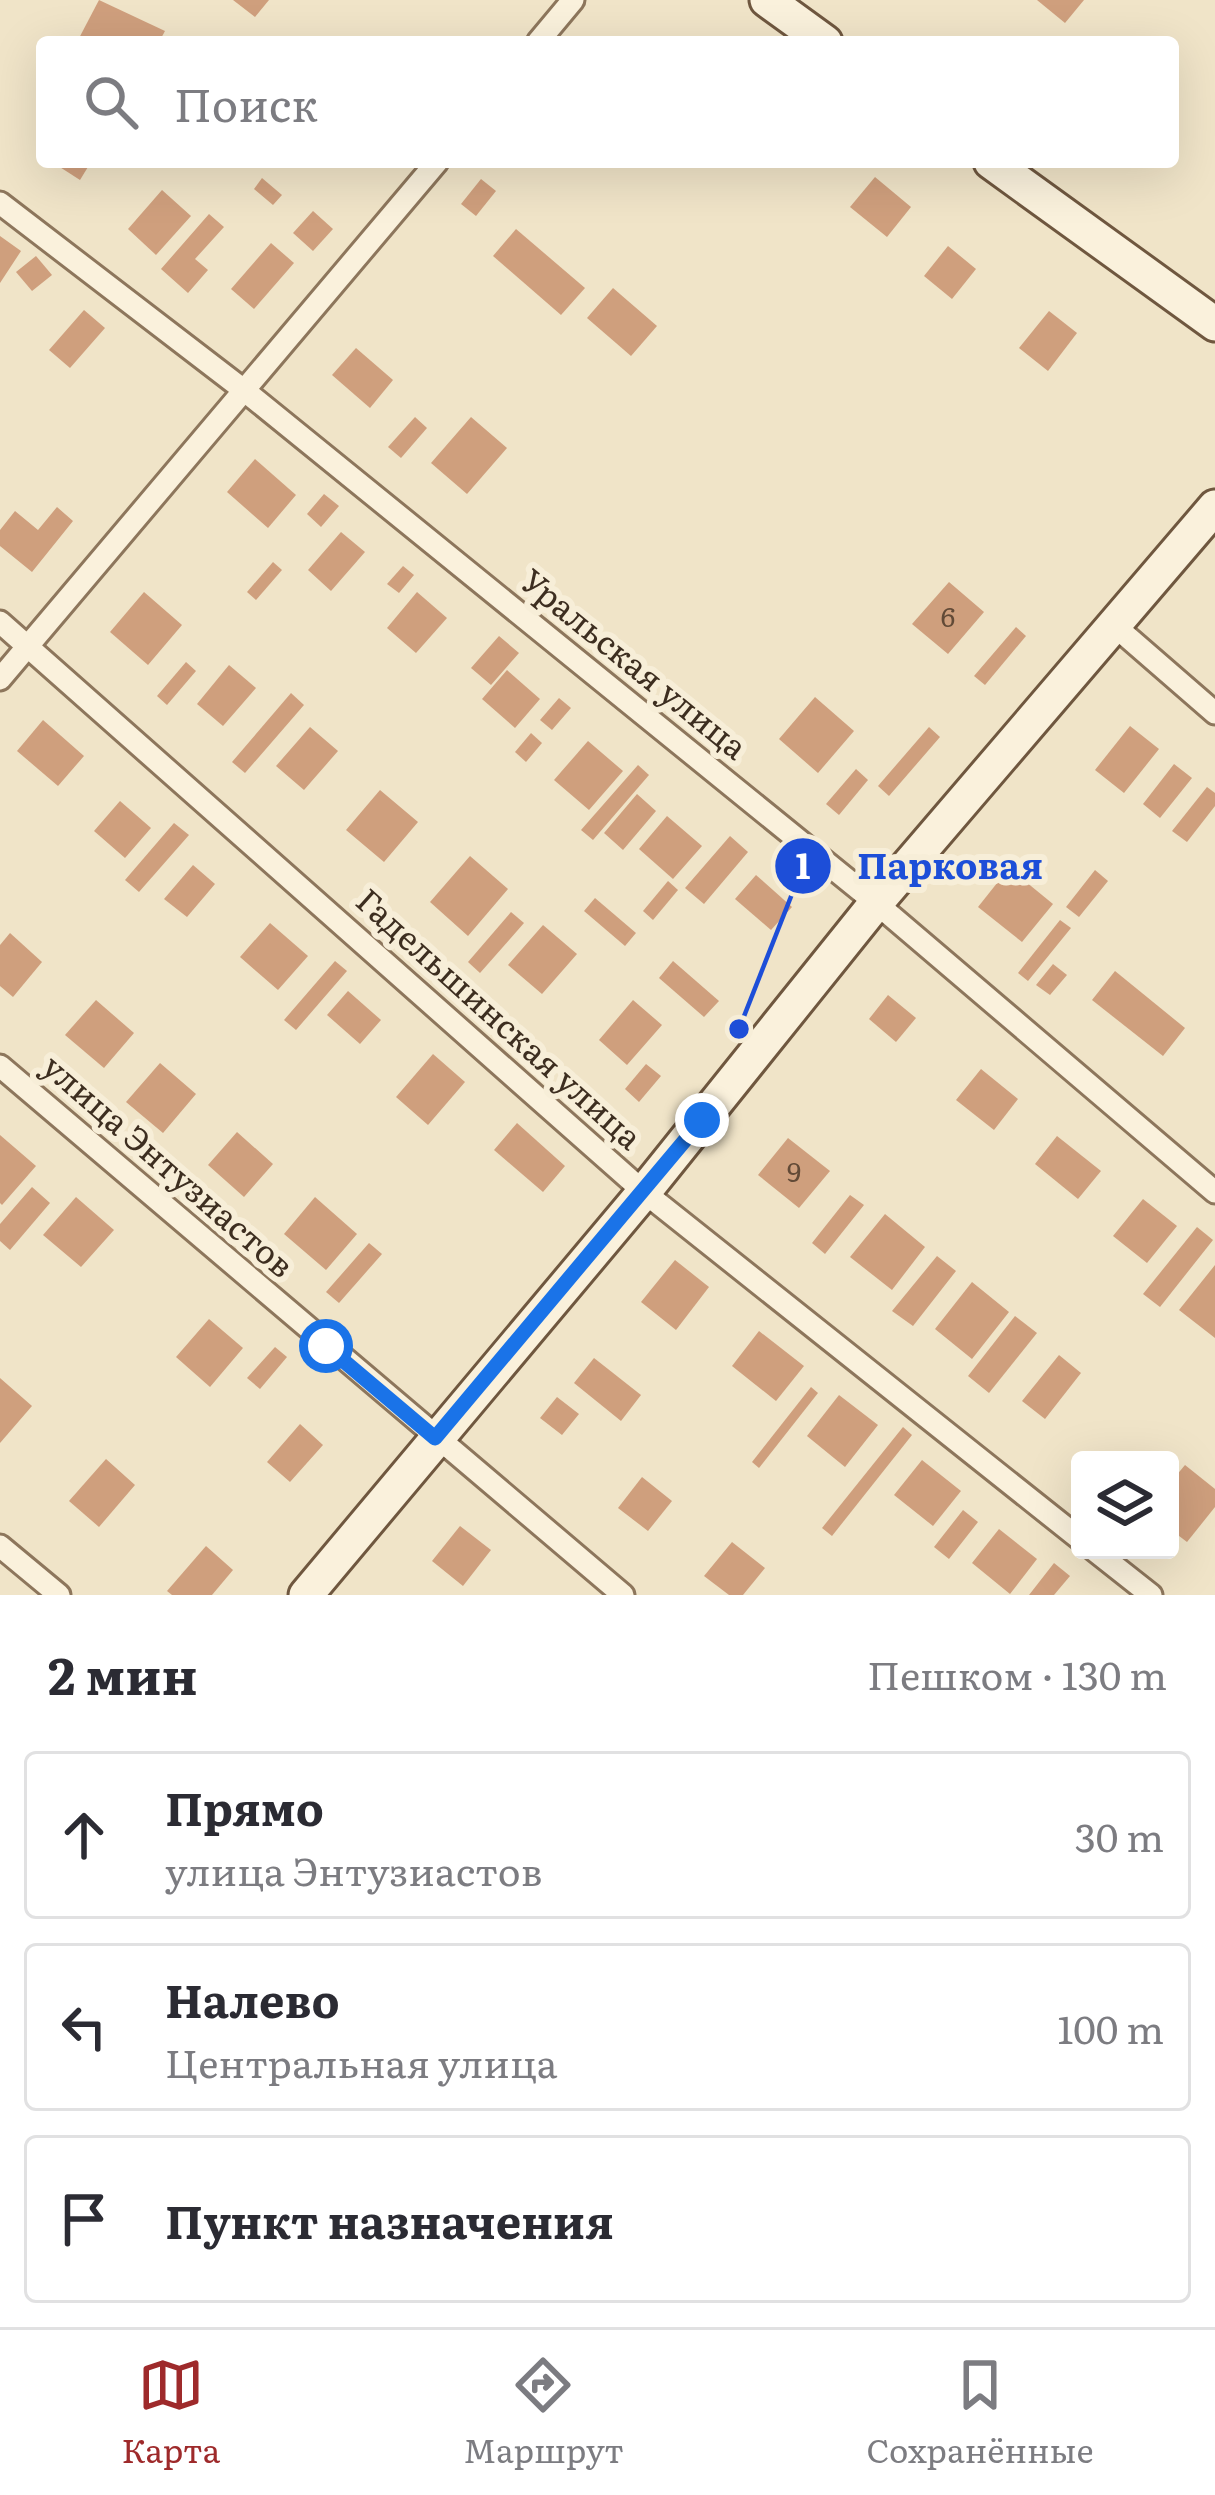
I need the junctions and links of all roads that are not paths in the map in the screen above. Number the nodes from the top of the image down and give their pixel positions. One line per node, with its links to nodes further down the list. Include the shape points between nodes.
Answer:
1 (573, 0): 3 (street)
2 (767, 0): 4 (street)
3 (543, 36)
4 (817, 36)
5 (432, 168): 9 (street)
6 (999, 168): 8 (street)
7 (0, 202): 9 (street, Уральская улица)
8 (1215, 324)
9 (245, 391): 13 (street); 16 (street, Уральская улица)
10 (1215, 507): 12 (street)
11 (0, 622): 13 (street, Гадельшинская улица)
12 (1116, 627): 15 (street); 16 (street)
13 (28, 644): 14 (street); 18 (street, Гадельшинская улица)
14 (0, 680)
15 (1215, 713)
16 (876, 903): 18 (street); 19 (street, Уральская улица)
17 (0, 1066): 20 (street, улица Энтузиастов)
18 (644, 1192): 20 (street); 21 (street, Гадельшинская улица)
19 (1215, 1192)
20 (435, 1438): 25 (street); 26 (street, улица Энтузиастов)
21 (1071, 1532)
22 (0, 1546): 24 (street)
23 (1105, 1559): 27 (street)
24 (59, 1595)
25 (306, 1595)
26 (622, 1595)
27 (1151, 1595)

